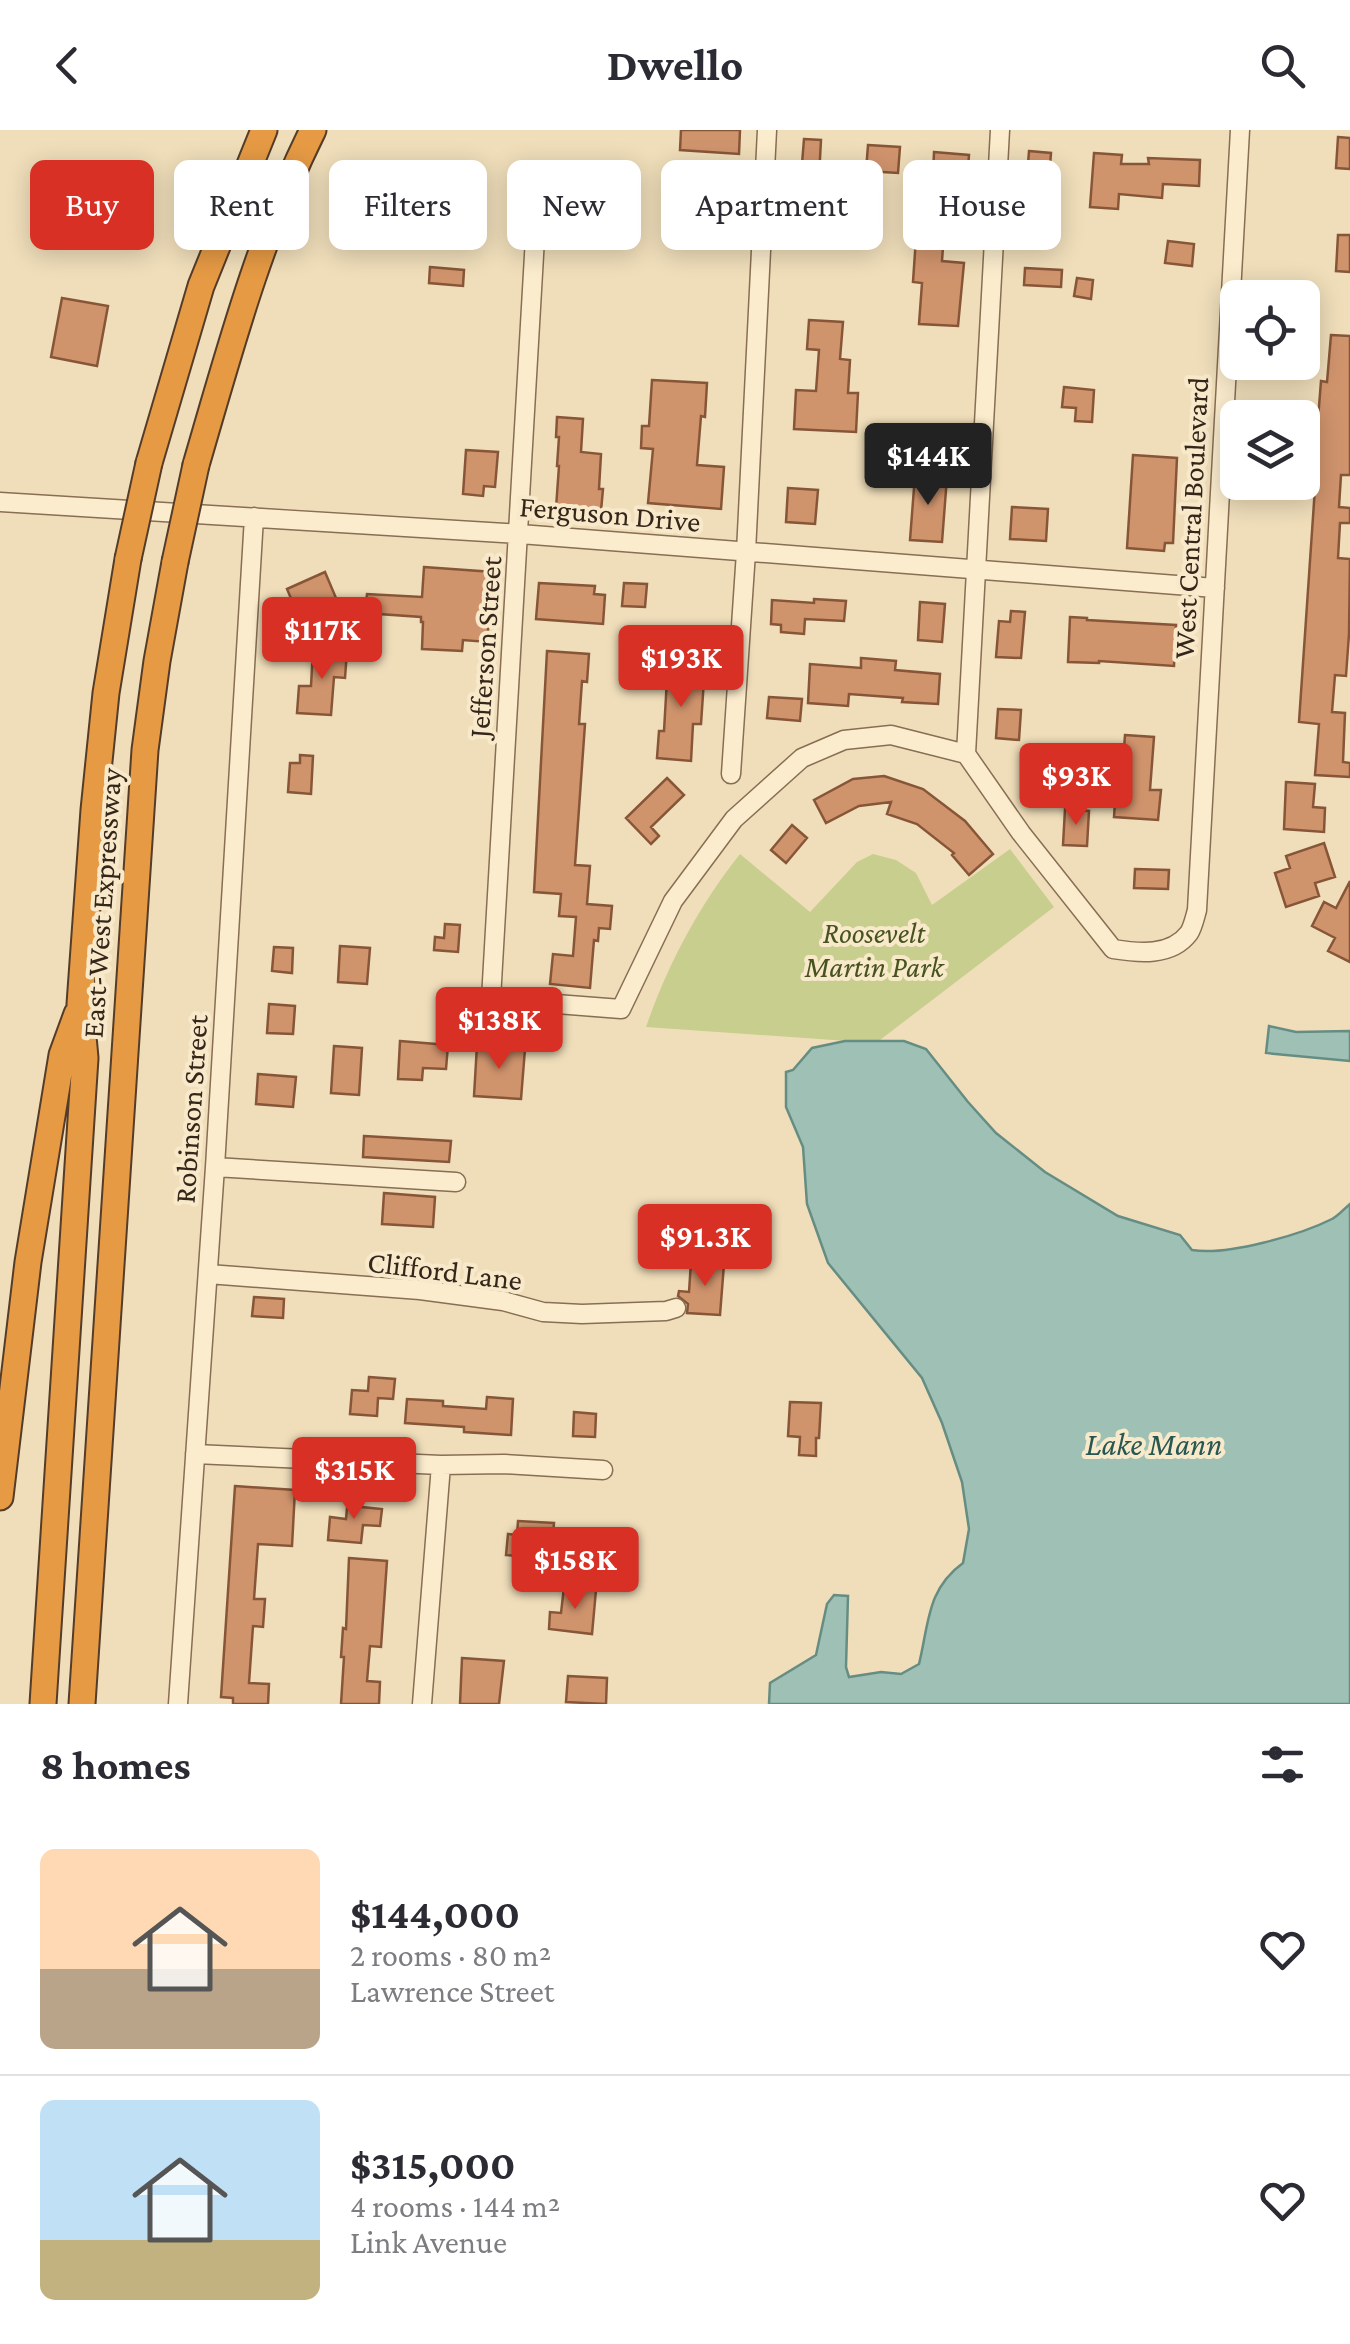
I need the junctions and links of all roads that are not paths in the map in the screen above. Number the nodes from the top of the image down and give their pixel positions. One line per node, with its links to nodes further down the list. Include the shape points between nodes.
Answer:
1 (264, 130): 15 (highway, East-West Expressway, bridge, via 201,286 128,559 102,732)
2 (313, 130): 20 (highway, East-West Expressway, bridge, via 229,351 196,465 156,662)
3 (767, 130): 10 (street)
4 (1000, 130): 11 (street)
5 (1240, 130): 12 (street, West Central Boulevard)
6 (535, 250): 9 (street, Jefferson Street)
7 (0, 502): 8 (street, Ferguson Drive)
8 (254, 517): 9 (street, Ferguson Drive); 16 (street, Robinson Street)
9 (520, 534): 10 (street, Ferguson Drive); 13 (street, Jefferson Street, via 491,998 621,1009 674,901 734,819 802,758 844,740 891,735)
10 (746, 552): 11 (street, Ferguson Drive); 14 (street)
11 (975, 568): 12 (street, Ferguson Drive); 13 (street)
12 (1214, 588): 13 (street, West Central Boulevard, via 1198,910 1190,932 1174,946 1144,954 1113,949)
13 (966, 754)
14 (730, 774)
15 (80, 1004): 24 (highway, via 62,1054 28,1262); 25 (highway, East-West Expressway, via 85,1058)
16 (216, 1167): 17 (street); 18 (street, Robinson Street)
17 (456, 1182)
18 (208, 1274): 19 (street, Clifford Lane, via 420,1290 543,1312); 21 (street, Robinson Street)
19 (676, 1308)
20 (100, 1421): 26 (highway, East-West Expressway); 27 (highway)
21 (195, 1454): 22 (street); 28 (street, Robinson Street)
22 (441, 1465): 23 (street); 29 (street)
23 (603, 1470)
24 (0, 1497)
25 (43, 1704)
26 (82, 1704)
27 (92, 1704)
28 (178, 1704)
29 (422, 1704)

